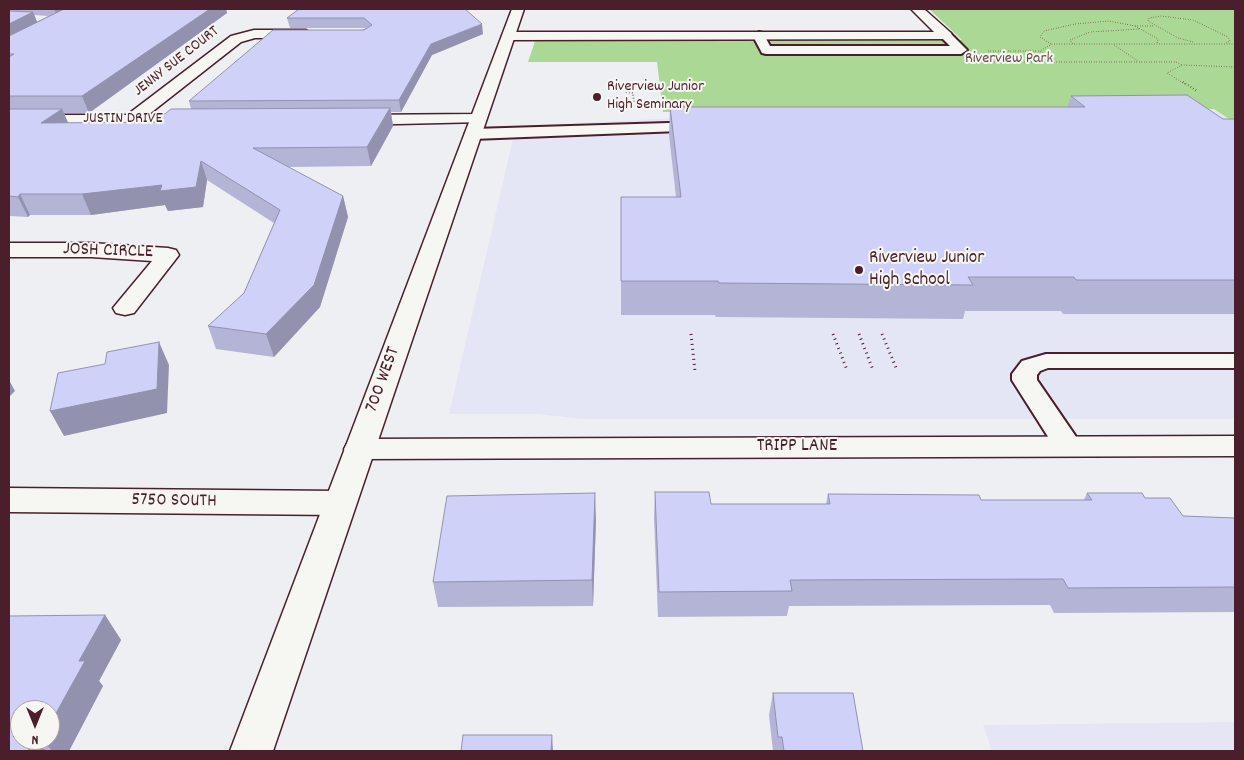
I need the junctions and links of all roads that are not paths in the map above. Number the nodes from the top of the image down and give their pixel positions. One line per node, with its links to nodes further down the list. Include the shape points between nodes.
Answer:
1 (518, 9): 4 (street, 700 WEST)
2 (917, 9): 6 (street)
3 (317, 34): 8 (street, JENNY SUE COURT, via 254,34 236,39)
4 (508, 36): 5 (street); 12 (street, 700 WEST)
5 (759, 36): 6 (street); 6 (lane, via 766,50 961,50)
6 (946, 36)
7 (9, 120): 8 (street, JUSTIN DRIVE)
8 (131, 120): 9 (street, JUSTIN DRIVE)
9 (211, 120)
10 (340, 120): 12 (street)
11 (720, 126): 12 (lane)
12 (475, 127): 18 (street, 700 WEST)
13 (9, 250): 14 (street, JOSH CIRCLE, via 91,250 168,255)
14 (125, 308)
15 (1235, 361): 17 (lane, via 1052,361 1031,366 1024,374 1025,380)
16 (1235, 446): 17 (street, TRIPP LANE)
17 (1069, 447): 18 (street, TRIPP LANE)
18 (359, 449): 20 (street, 700 WEST)
19 (9, 500): 20 (street, 5750 SOUTH)
20 (340, 502): 21 (street, 700 WEST)
21 (251, 751)

